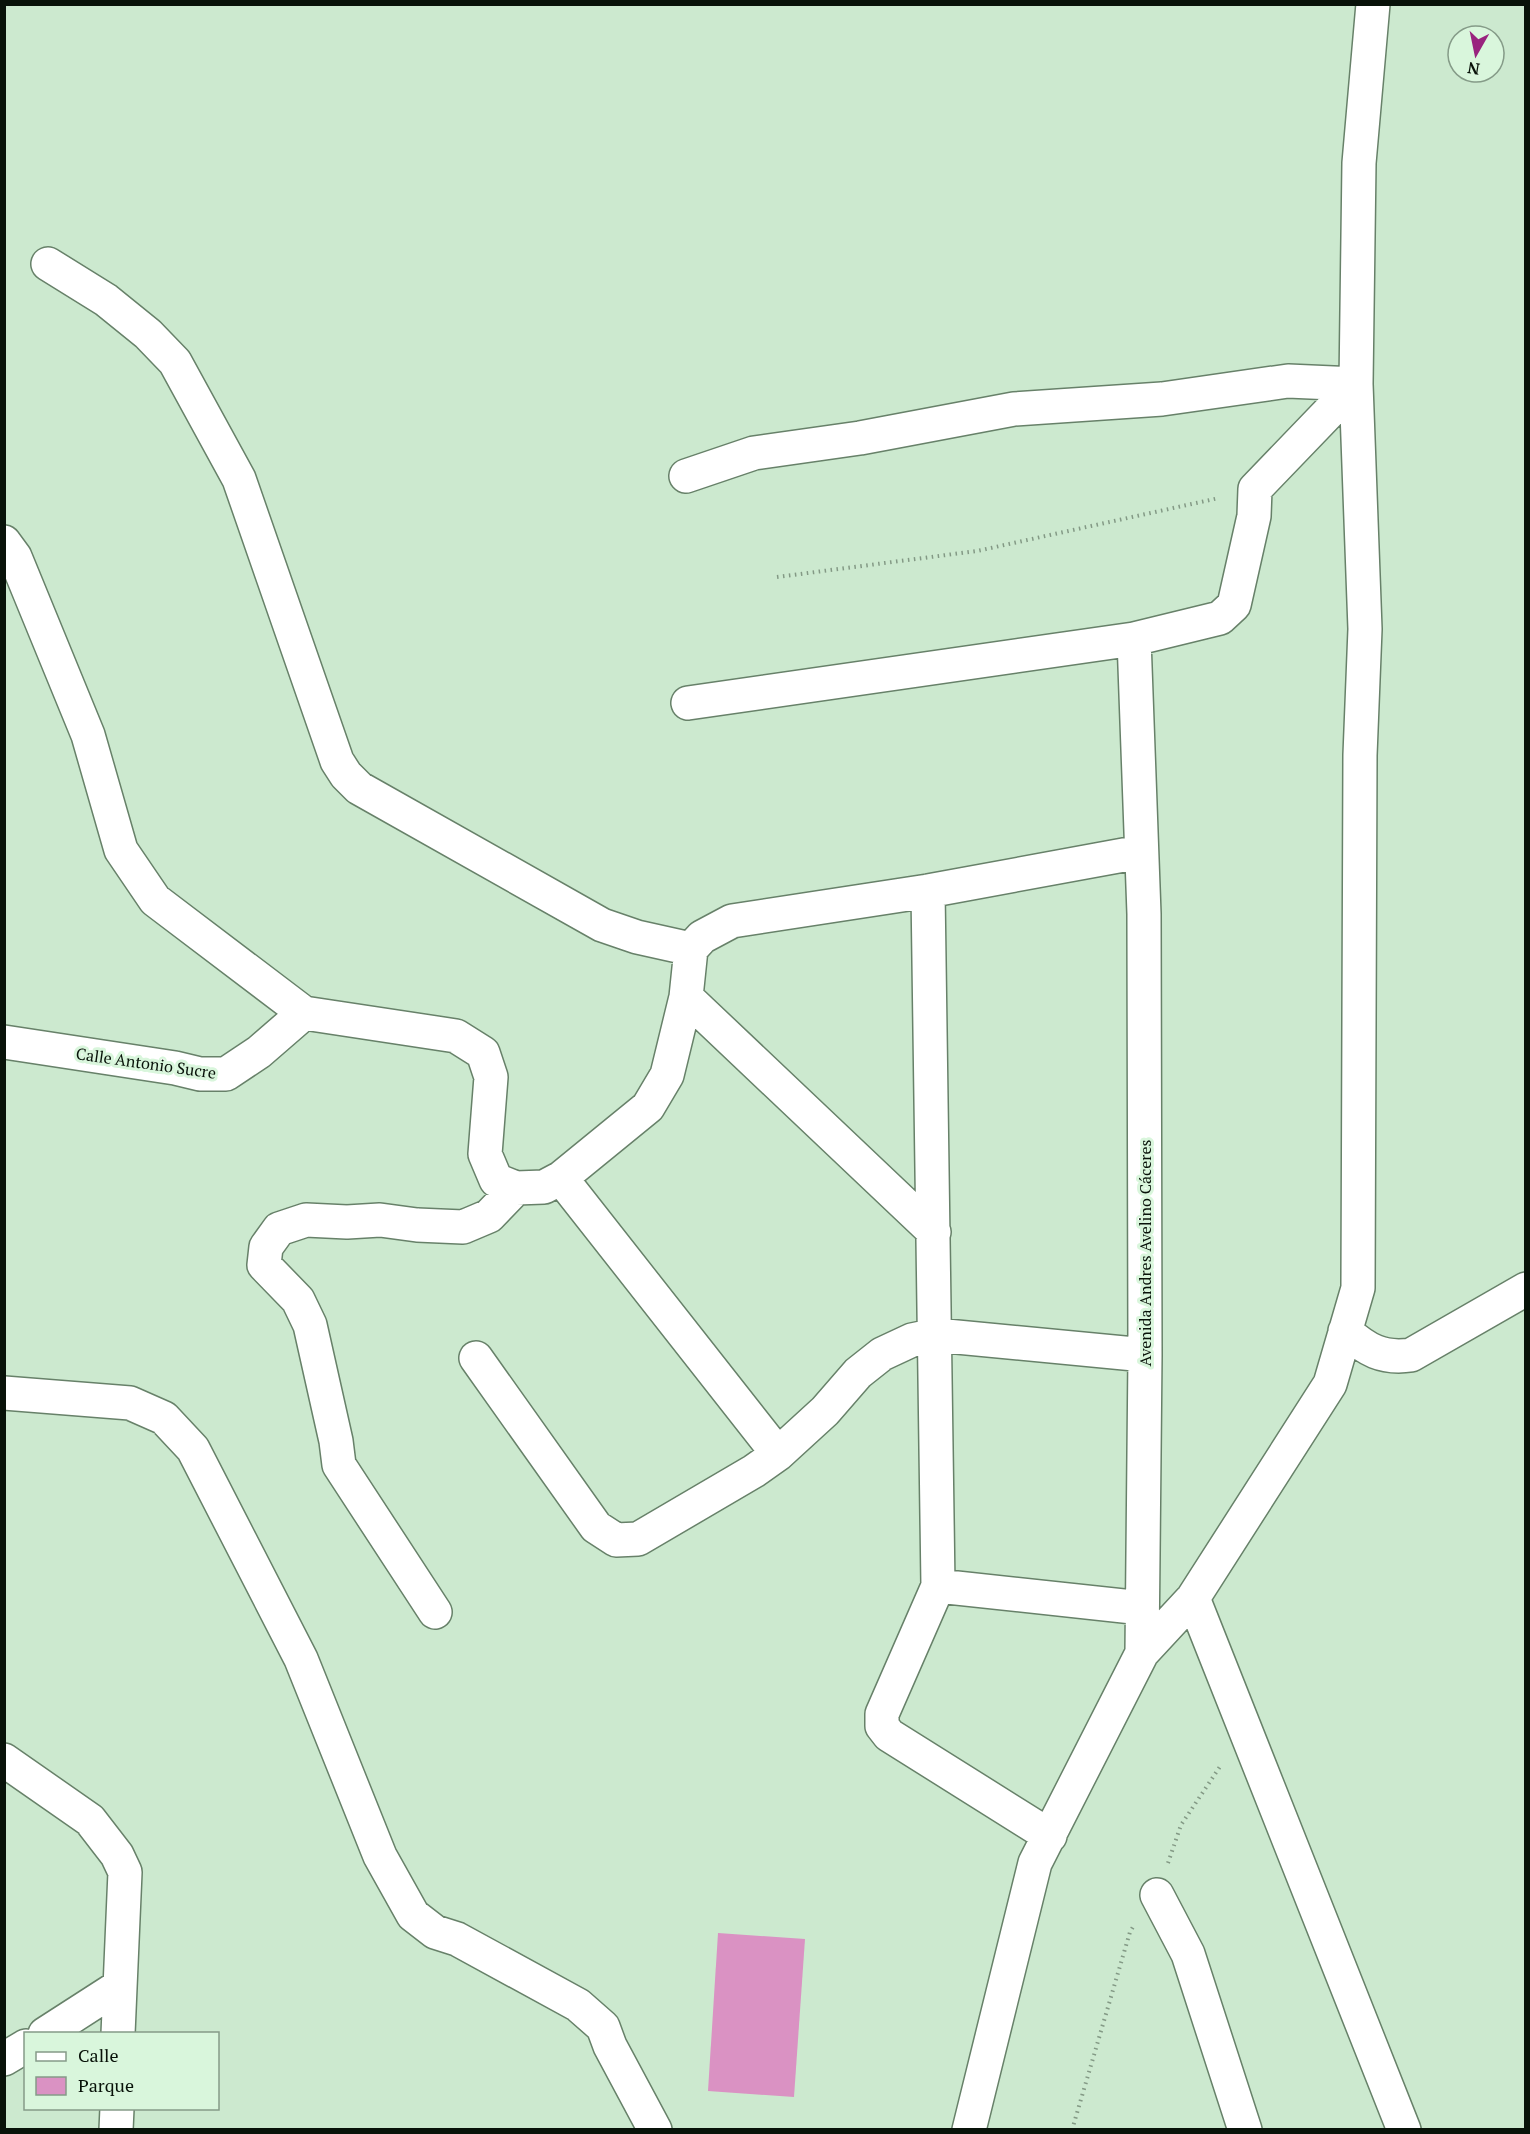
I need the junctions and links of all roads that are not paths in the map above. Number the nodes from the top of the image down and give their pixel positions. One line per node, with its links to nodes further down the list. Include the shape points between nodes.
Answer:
1 (1373, 4): 3 (street, via 1359,163)
2 (48, 264): 10 (street, via 106,300 175,362 239,479 337,761 346,776 359,788 602,925)
3 (1356, 384): 4 (street, via 1288,381 1162,399 1014,409 754,453); 6 (street, via 1255,489 1254,516 1234,604 1220,618); 18 (street, via 1365,629 1360,755 1358,1288)
4 (686, 476)
5 (4, 542): 12 (street, via 15,557 88,735 121,850 155,900)
6 (1134, 639): 7 (street); 8 (street, Avenida Andres Avelino Cáceres)
7 (688, 703)
8 (1140, 852): 9 (street); 20 (street, Avenida Andres Avelino Cáceres, via 1144,914)
9 (928, 891): 10 (street, via 732,921 702,937); 16 (street)
10 (691, 950): 11 (street)
11 (686, 997): 14 (street, via 667,1075 648,1107); 16 (street)
12 (304, 1013): 13 (street, Calle Antonio Sucre, via 226,1074 200,1074); 15 (street, via 456,1036 483,1053 490,1077 485,1154 496,1180)
13 (4, 1042)
14 (561, 1178): 15 (street, via 544,1187); 23 (street)
15 (516, 1188): 27 (street, via 489,1216 463,1227 380,1220 306,1220 279,1229 266,1246 264,1265 298,1300 310,1325 339,1465)
16 (934, 1232): 19 (street)
17 (1526, 1289): 18 (street, via 1411,1355 1377,1353)
18 (1345, 1331): 25 (street, via 1330,1384)
19 (936, 1335): 20 (street); 23 (street, via 912,1340 882,1354); 24 (street)
20 (1145, 1354): 26 (street, Avenida Andres Avelino Cáceres)
21 (476, 1358): 23 (street, via 596,1527 616,1540 638,1539)
22 (4, 1393): 39 (street, via 130,1403 164,1418 194,1449 302,1659 380,1856 413,1915 435,1932 457,1939 578,2005 603,2027)
23 (778, 1454)
24 (938, 1586): 26 (street); 30 (street, via 882,1714 882,1726 890,1735)
25 (1193, 1598): 28 (street); 42 (street)
26 (1142, 1608): 28 (street, Avenida Andres Avelino Cáceres)
27 (435, 1612)
28 (1142, 1653): 30 (street)
29 (4, 1760): 32 (street, via 90,1820 117,1855 125,1872)
30 (1050, 1836): 40 (street, via 1035,1863)
31 (1157, 1895): 41 (street, via 1188,1954)
32 (118, 1987): 33 (street); 34 (street)
33 (48, 2032)
34 (118, 2032)
35 (24, 2047): 36 (street)
36 (4, 2059)
37 (117, 2110): 38 (street)
38 (116, 2130)
39 (655, 2130)
40 (969, 2130)
41 (1245, 2130)
42 (1404, 2130)

